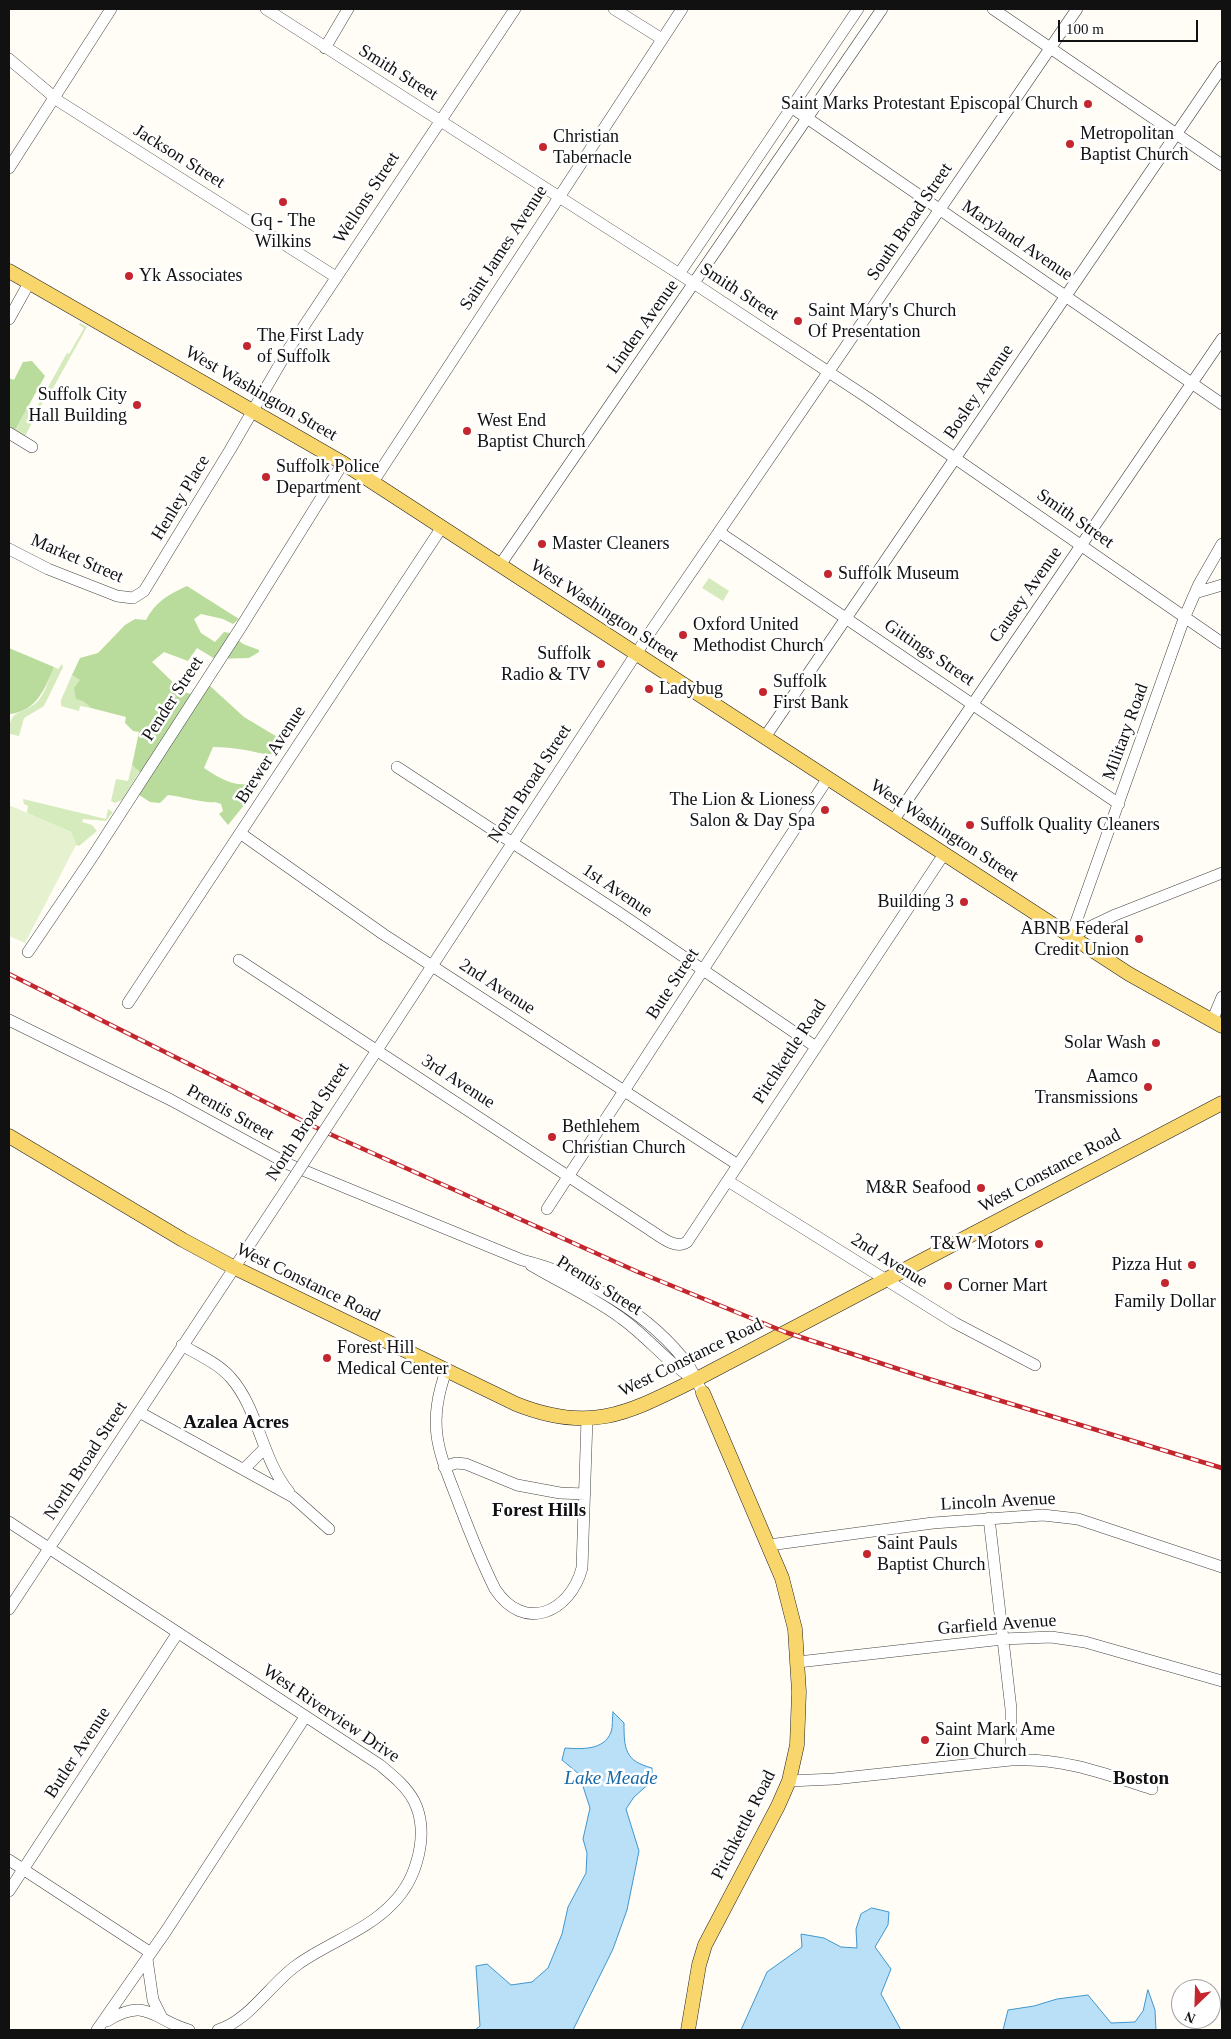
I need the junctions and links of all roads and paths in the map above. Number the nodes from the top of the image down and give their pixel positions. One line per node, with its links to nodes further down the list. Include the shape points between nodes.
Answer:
1 (111, 9): 16 (street)
2 (266, 9): 12 (street, Smith Street)
3 (348, 9): 12 (street)
4 (515, 9): 19 (street, Wellons Street)
5 (614, 9): 11 (street)
6 (682, 9): 11 (street, Saint James Avenue)
7 (858, 9): 17 (street, Linden Avenue)
8 (882, 9): 18 (street, Linden Avenue)
9 (993, 9): 13 (street)
10 (1077, 9): 13 (street, South Broad Street)
11 (662, 39): 23 (street, Saint James Avenue)
12 (325, 48): 19 (street, Smith Street)
13 (1050, 48): 20 (street); 24 (street, South Broad Street)
14 (9, 59): 16 (street, Jackson Street)
15 (1222, 68): 20 (street, Bosley Avenue)
16 (55, 98): 22 (street); 27 (street, Jackson Street)
17 (791, 107): 18 (street, Maryland Avenue); 26 (street, Linden Avenue)
18 (808, 118): 24 (street, Maryland Avenue); 29 (street, Linden Avenue)
19 (440, 120): 23 (street, Smith Street); 27 (street, Wellons Street)
20 (1176, 134): 21 (street); 30 (street, Bosley Avenue)
21 (1222, 166)
22 (9, 168)
23 (559, 197): 26 (street, Smith Street); 41 (street, Saint James Avenue)
24 (940, 210): 30 (street, Maryland Avenue); 33 (street, South Broad Street)
25 (9, 271): 28 (main road, West Washington Street)
26 (679, 274): 29 (street, Smith Street)
27 (336, 277): 36 (street, Wellons Street)
28 (29, 282): 31 (street); 36 (main road, West Washington Street)
29 (695, 284): 33 (street, Smith Street); 47 (street, Linden Avenue, via 686,291)
30 (1066, 296): 34 (street, Maryland Avenue); 39 (street, Bosley Avenue)
31 (9, 319)
32 (1222, 339): 34 (street, Causey Avenue)
33 (828, 372): 39 (street, Smith Street); 43 (street, South Broad Street)
34 (1192, 383): 35 (street, Maryland Avenue); 45 (street, Causey Avenue)
35 (1222, 404)
36 (253, 410): 40 (main road, West Washington Street); 50 (street, Henley Place, via 149,585)
37 (9, 433): 38 (street)
38 (32, 447)
39 (956, 458): 45 (street, Smith Street); 52 (street, Bosley Avenue)
40 (343, 463): 41 (main road, West Washington Street); 66 (street, Pender Street, via 241,627)
41 (373, 482): 42 (main road, West Washington Street)
42 (442, 527): 47 (main road, West Washington Street); 61 (street, Brewer Avenue)
43 (719, 532): 52 (street, Gittings Street); 54 (street, South Broad Street)
44 (1222, 544): 49 (street, Military Road)
45 (1082, 545): 51 (street, Smith Street); 55 (street, Causey Avenue)
46 (9, 549): 50 (street, Market Street, via 103,591)
47 (500, 565): 54 (main road, West Washington Street)
48 (1222, 585): 49 (street)
49 (1195, 593): 51 (street, Military Road)
50 (133, 598)
51 (1185, 616): 53 (street, Smith Street); 59 (street, Military Road)
52 (846, 618): 55 (street, Gittings Street); 56 (street, Bosley Avenue)
53 (1222, 643)
54 (636, 654): 56 (main road, West Washington Street); 62 (street, North Broad Street)
55 (973, 704): 59 (street, Gittings Street); 60 (street, Causey Avenue)
56 (765, 738): 58 (main road, West Washington Street)
57 (397, 767): 62 (street, 1st Avenue)
58 (828, 778): 60 (main road, West Washington Street); 69 (street, Bute Street)
59 (1119, 804): 65 (street, Military Road)
60 (893, 821): 63 (main road, West Washington Street)
61 (240, 833): 68 (street, 2nd Avenue); 71 (street, Brewer Avenue)
62 (512, 843): 68 (street, North Broad Street); 69 (street, 1st Avenue)
63 (944, 854): 65 (main road, West Washington Street); 74 (street, Pitchkettle Road)
64 (1222, 873): 65 (street)
65 (1071, 936): 73 (main road, West Washington Street, via 1151,988)
66 (28, 952)
67 (239, 960): 75 (street, 3rd Avenue)
68 (431, 965): 75 (street, North Broad Street); 76 (street, 2nd Avenue)
69 (703, 970): 74 (street, 1st Avenue); 76 (street, Bute Street)
70 (1222, 997): 73 (street)
71 (128, 1003)
72 (9, 1020): 89 (street, Prentis Street, via 138,1083 308,1173 522,1260 561,1270 615,1300 665,1340 690,1368)
73 (1217, 1024)
74 (816, 1047): 79 (street, Pitchkettle Road)
75 (376, 1050): 80 (street, 3rd Avenue); 84 (street, North Broad Street, bridge)
76 (625, 1091): 79 (street, 2nd Avenue); 80 (street, Bute Street)
77 (1222, 1103): 85 (main road, West Constance Road)
78 (9, 1136): 84 (main road, West Constance Road)
79 (738, 1165): 81 (street, Pitchkettle Road)
80 (569, 1176): 82 (street, Bute Street); 83 (street, 3rd Avenue)
81 (728, 1181): 83 (street, Pitchkettle Road, via 687,1242 678,1246); 85 (street, 2nd Avenue)
82 (547, 1210)
83 (658, 1234)
84 (233, 1268): 86 (street, North Broad Street); 88 (main road, West Constance Road)
85 (886, 1279): 87 (street, 2nd Avenue, via 955,1323); 89 (main road, West Constance Road)
86 (182, 1345): 91 (street, North Broad Street); 93 (street, via 219,1368 237,1386)
87 (1035, 1365)
88 (446, 1371): 92 (main road, West Constance Road, via 534,1411); 94 (street, via 436,1420 436,1438)
89 (695, 1380): 90 (street, Pitchkettle Road); 92 (main road, West Constance Road, via 638,1408)
90 (703, 1393): 101 (main road, Pitchkettle Road)
91 (138, 1412): 95 (street); 102 (street, North Broad Street)
92 (587, 1419): 96 (street)
93 (265, 1448): 95 (street); 97 (street, via 274,1471)
94 (444, 1467): 96 (street, via 466,1464 518,1485); 96 (street, via 495,1589 508,1604 529,1612 547,1612 558,1607 574,1590 582,1568)
95 (244, 1469): 97 (street)
96 (585, 1494)
97 (293, 1497): 100 (street)
98 (989, 1518): 101 (street, Lincoln Avenue, via 838,1534); 103 (street, Lincoln Avenue, via 1043,1515 1078,1519); 106 (street)
99 (9, 1522): 102 (street, West Riverview Drive)
100 (329, 1529)
101 (769, 1545): 107 (main road, Pitchkettle Road, via 791,1606)
102 (49, 1548): 104 (street, North Broad Street); 105 (street, West Riverview Drive)
103 (1222, 1567)
104 (9, 1609)
105 (177, 1634): 109 (street, West Riverview Drive); 114 (street, Butler Avenue)
106 (1004, 1639): 107 (street, Garfield Avenue); 108 (street, Garfield Avenue, via 1070,1639); 110 (street)
107 (798, 1662): 111 (main road, Pitchkettle Road, via 796,1745)
108 (1222, 1680)
109 (304, 1717): 116 (street); 120 (street, West Riverview Drive, via 380,1765 414,1800 420,1822 417,1861 410,1879 393,1904 296,1966 236,2020)
110 (1012, 1760): 111 (street); 112 (street, via 1062,1762)
111 (788, 1781): 121 (main road, Pitchkettle Road, via 705,1945 697,1971)
112 (1152, 1789)
113 (9, 1860): 114 (street)
114 (23, 1870): 115 (street, Butler Avenue); 116 (street)
115 (9, 1891)
116 (149, 1956): 117 (street, via 153,2000); 118 (street)
117 (162, 2018): 118 (street, via 148,2011 122,2011); 119 (street)
118 (99, 2028)
119 (189, 2030)
120 (218, 2030)
121 (688, 2030)

